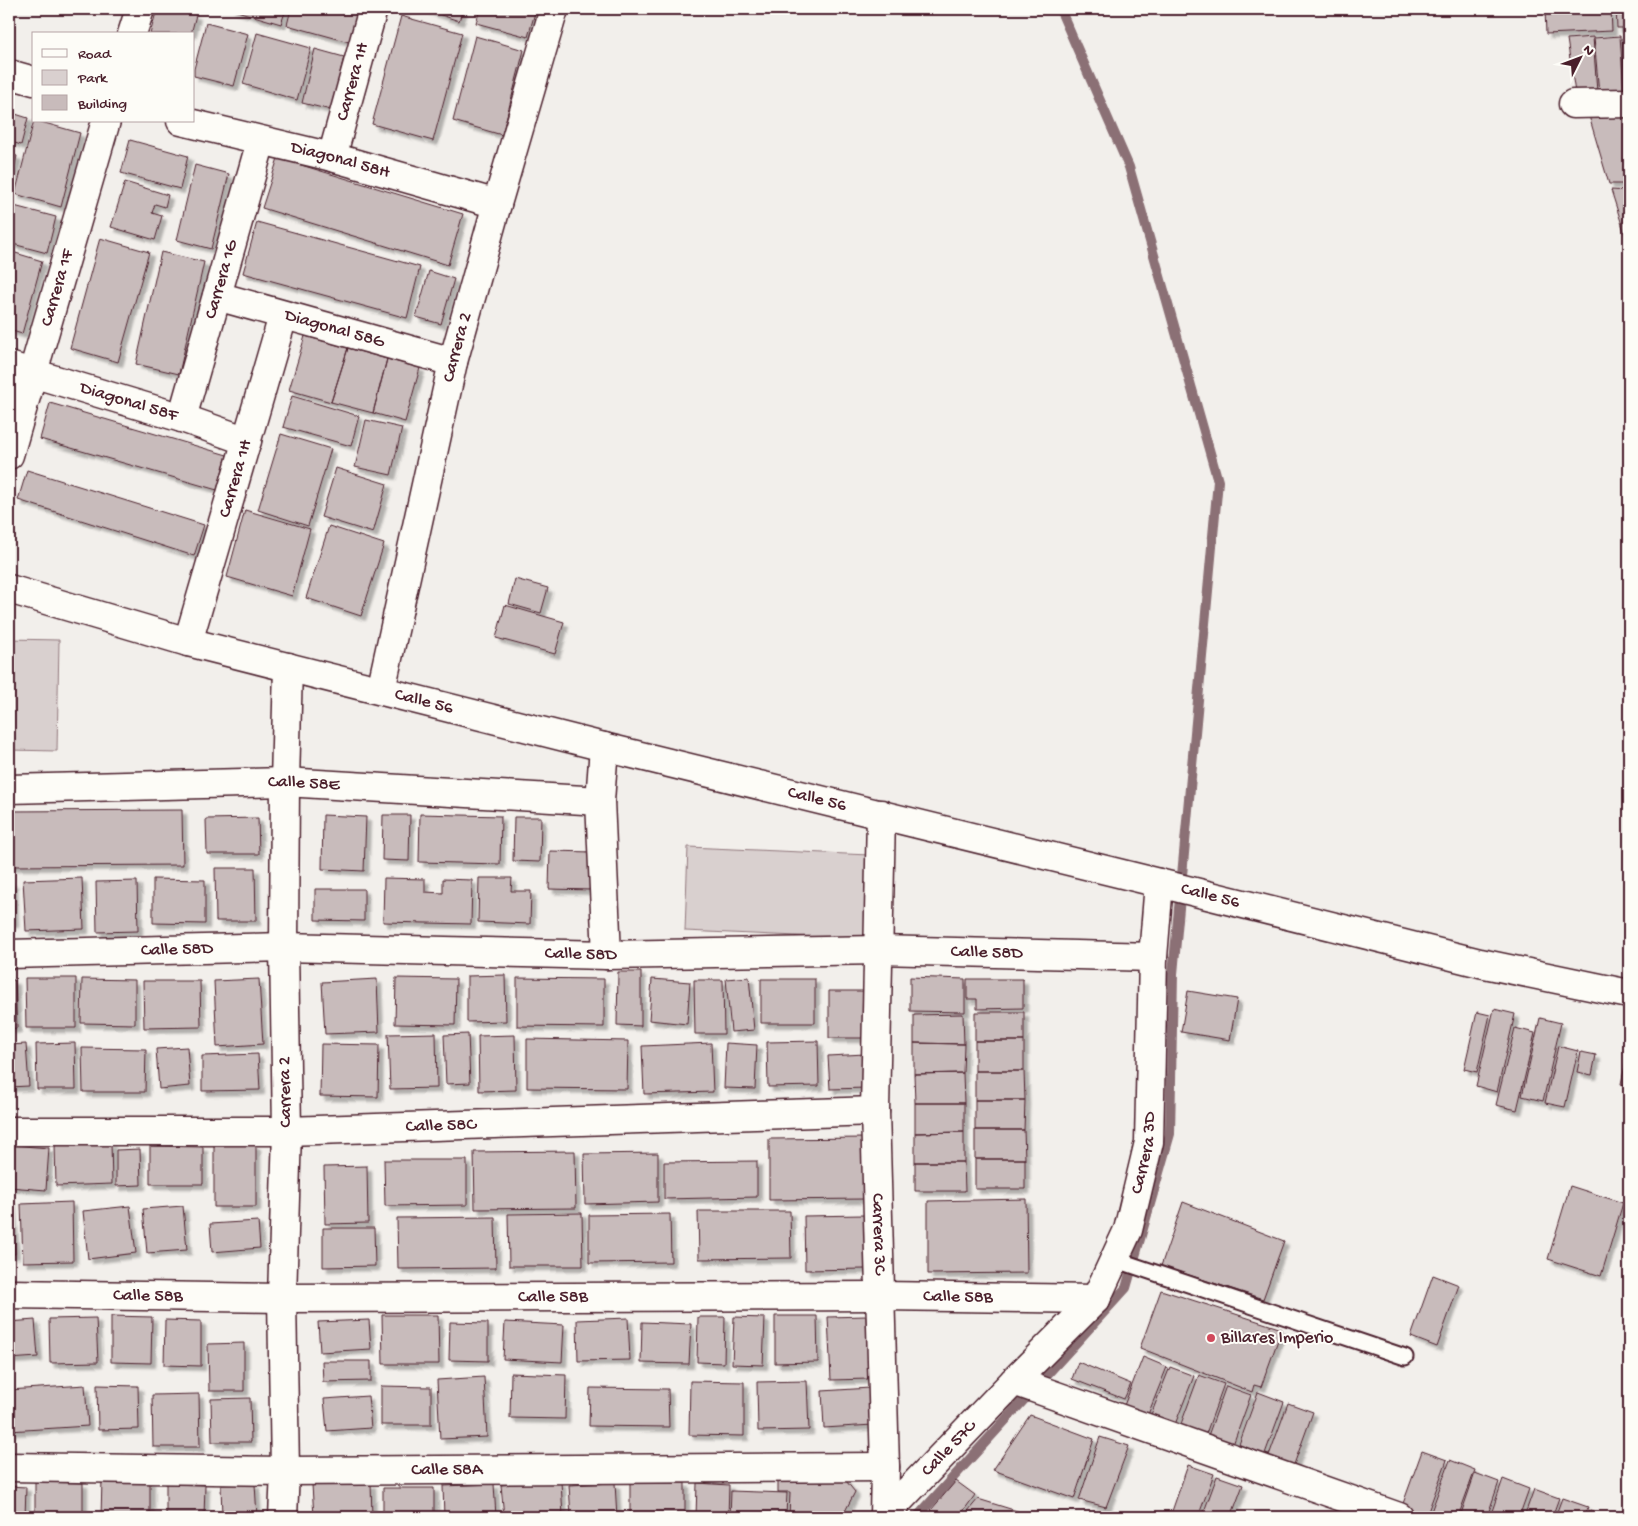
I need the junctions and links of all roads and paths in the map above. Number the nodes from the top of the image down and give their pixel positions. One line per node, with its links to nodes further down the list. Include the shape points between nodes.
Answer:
1 (140, 9): 4 (street)
2 (373, 9): 12 (street, Carrera 1H)
3 (554, 9): 13 (street, Carrera 2)
4 (133, 32)
5 (9, 74): 6 (street)
6 (32, 80)
7 (1629, 103): 8 (street)
8 (1573, 104)
9 (106, 122): 17 (street, Carrera 1F)
10 (185, 122): 11 (street, Diagonal 58H)
11 (261, 141): 12 (street, Diagonal 58H); 14 (street, Carrera 1G)
12 (332, 156): 13 (street, Diagonal 58H)
13 (497, 204): 16 (street, Carrera 2)
14 (218, 296): 15 (street, Diagonal 58G); 18 (street, Carrera 1G)
15 (283, 316): 16 (street, Diagonal 58G); 19 (street, Carrera 1H)
16 (453, 362): 24 (street, Carrera 2)
17 (21, 370): 18 (street, Diagonal 58F); 20 (street, Carrera 1F)
18 (182, 418): 19 (street, Diagonal 58F)
19 (247, 441): 22 (street, Carrera 1H)
20 (9, 455)
21 (9, 589): 22 (street, Calle 56)
22 (188, 642): 23 (street, Calle 56)
23 (288, 667): 24 (street, Calle 56); 26 (street, Carrera 2)
24 (381, 690): 25 (street, Calle 56)
25 (604, 746): 28 (street); 29 (street, Calle 56)
26 (285, 782): 27 (street, Calle 58E); 28 (street, Calle 58E); 31 (street, Carrera 2)
27 (9, 789)
28 (600, 801): 34 (street)
29 (881, 814): 30 (street, Calle 56); 32 (street, Carrera 3C)
30 (1159, 883): 35 (street, Carrera 3D); 36 (street, Calle 56, via 1480,963)
31 (284, 947): 33 (street, Calle 58D); 34 (street, Calle 58D); 39 (street, Carrera 2)
32 (879, 950): 34 (street, Calle 58D); 35 (street, Calle 58D); 37 (street, Carrera 3C)
33 (9, 954)
34 (607, 954)
35 (1153, 957): 40 (street, Carrera 3D, via 1148,1142 1128,1230)
36 (1629, 994)
37 (875, 1111): 39 (street, Calle 58C); 42 (street, Carrera 3C)
38 (9, 1131): 39 (street, Calle 58C)
39 (287, 1131): 43 (street, Carrera 2)
40 (1114, 1259): 44 (street, Carrera 3D); 45 (lane)
41 (9, 1294): 43 (street, Calle 58B)
42 (881, 1296): 43 (street, Calle 58B); 44 (street, Calle 58B); 47 (street, Carrera 3C)
43 (282, 1298): 49 (street, Carrera 2)
44 (1096, 1299): 46 (street, Carrera 3D)
45 (1405, 1357)
46 (1014, 1381): 51 (street, Calle 57C); 52 (street)
47 (885, 1466): 49 (street, Calle 58A); 51 (street, Carrera 3C)
48 (9, 1467): 49 (street, Calle 58A)
49 (285, 1471): 50 (street, Carrera 2)
50 (283, 1517)
51 (885, 1517)
52 (1399, 1517)

